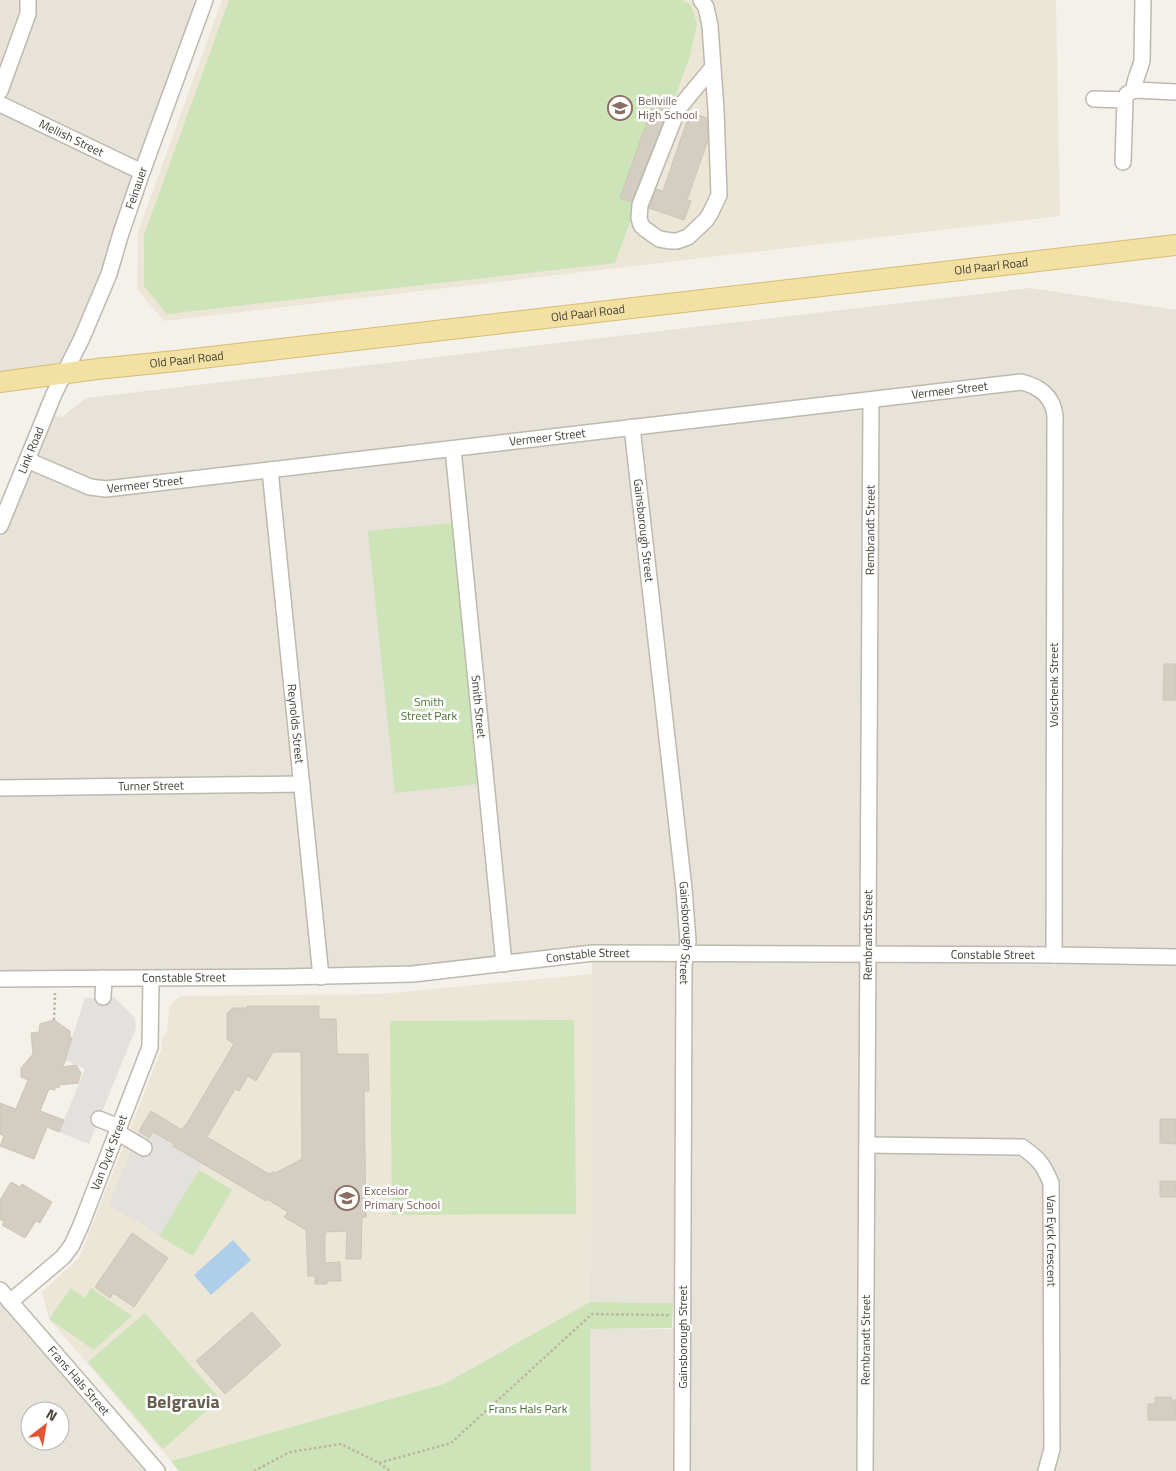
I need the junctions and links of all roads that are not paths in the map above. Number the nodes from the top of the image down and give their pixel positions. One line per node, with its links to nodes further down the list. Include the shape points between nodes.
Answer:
1 (28, 0): 6 (street, via 28,14)
2 (205, 0): 12 (street, Feinauer)
3 (701, 0): 5 (street, via 709,15)
4 (1143, 0): 8 (street, via 1142,60)
5 (713, 67): 5 (street, via 719,195 706,220 688,237 671,241 659,239 641,225 640,205 678,109)
6 (0, 91)
7 (1176, 92): 8 (street)
8 (1130, 95): 9 (street); 11 (street)
9 (1094, 99)
10 (0, 104): 12 (street, Mellish Street)
11 (1123, 162)
12 (142, 172): 14 (street, Feinauer, via 109,274)
13 (1176, 245): 14 (main road, Old Paarl Road)
14 (64, 374): 15 (main road, Old Paarl Road); 20 (street, Link Road)
15 (0, 382)
16 (871, 400): 17 (street, Vermeer Street, via 1021,382 1031,384 1047,396 1054,406); 18 (street, Vermeer Street); 26 (street, Rembrandt Street)
17 (1055, 416): 27 (street, Volschenk Street)
18 (632, 427): 19 (street, Vermeer Street); 25 (street, Gainsborough Street, via 684,889)
19 (453, 449): 21 (street, Vermeer Street); 29 (street, Smith Street)
20 (26, 460): 21 (street, Vermeer Street, via 100,489); 22 (street, Link Road)
21 (270, 470): 23 (street, Reynolds Street)
22 (0, 526)
23 (302, 784): 24 (street, Turner Street); 30 (street, Reynolds Street)
24 (0, 788)
25 (686, 954): 26 (street, Constable Street); 29 (street, Constable Street, via 593,953); 42 (street, Gainsborough Street)
26 (868, 955): 27 (street, Constable Street); 37 (street, Rembrandt Street)
27 (1054, 955): 28 (street, Constable Street)
28 (1176, 957)
29 (504, 964): 30 (street, Constable Street, via 413,974)
30 (321, 977): 32 (street, Constable Street)
31 (104, 978): 32 (street, Constable Street); 33 (street, Constable Street); 34 (street)
32 (151, 978): 36 (street, Van Dyck Street, via 150,1047)
33 (0, 979)
34 (103, 998)
35 (99, 1119): 36 (street)
36 (118, 1130): 38 (street); 40 (street, Van Dyck Street, via 72,1245 63,1258)
37 (867, 1145): 43 (street, Rembrandt Street); 44 (street, Van Eyck Crescent, via 1022,1147 1044,1166 1051,1183 1052,1449)
38 (144, 1148)
39 (0, 1290): 40 (street, Frans Hals Street)
40 (10, 1302): 41 (street, Frans Hals Street)
41 (157, 1471)
42 (682, 1471)
43 (865, 1471)
44 (1046, 1471)

